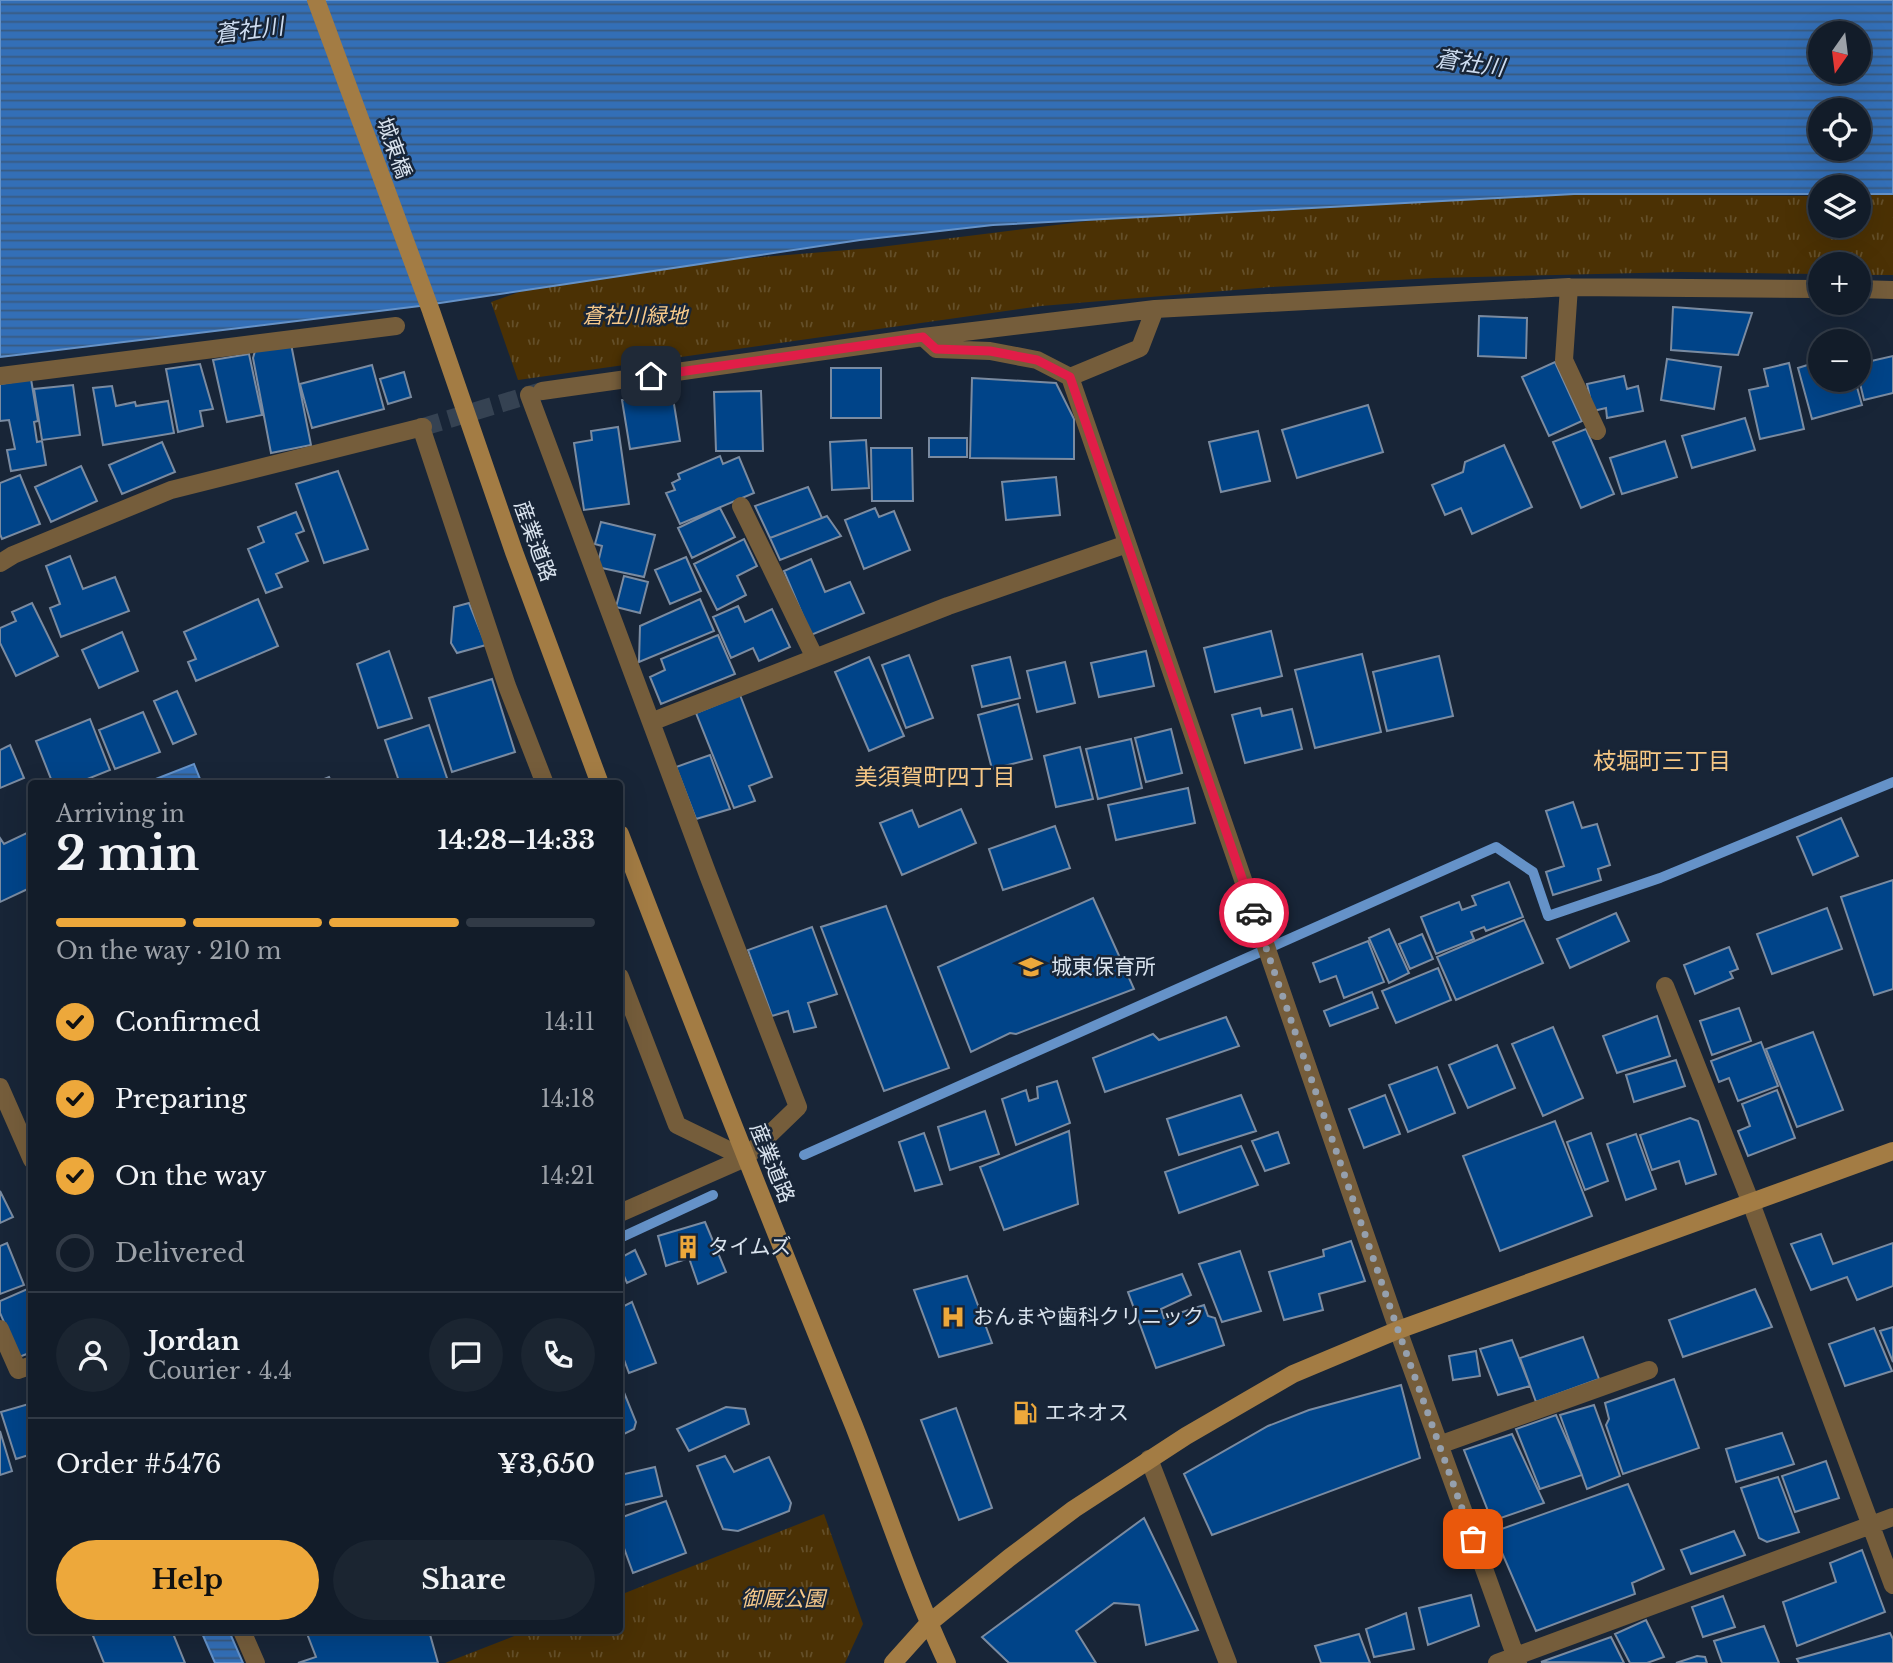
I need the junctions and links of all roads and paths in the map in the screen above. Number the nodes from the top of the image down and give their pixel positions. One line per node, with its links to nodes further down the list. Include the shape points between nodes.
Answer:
1 (316, 0): 7 (street, 城東橋)
2 (1569, 287): 3 (street); 6 (street); 12 (street, via 1564,360)
3 (1808, 289)
4 (1871, 289): 5 (street)
5 (1893, 290)
6 (1155, 309): 9 (street); 11 (street, via 1140,348)
7 (431, 311): 19 (street, 産業道路)
8 (396, 326): 10 (street)
9 (923, 337): 11 (street, via 936,349 990,351 1037,360); 17 (street, via 536,393)
10 (0, 376)
11 (1070, 377): 14 (street)
12 (1597, 431)
13 (741, 506): 16 (street)
14 (1127, 544): 16 (street); 30 (street)
15 (0, 563): 18 (street, via 171,491 422,427 507,686)
16 (815, 657): 17 (street)
17 (651, 722): 26 (street, via 798,1107)
18 (543, 780)
19 (599, 780)
20 (623, 842): 26 (street, 産業道路)
21 (623, 985): 26 (street, via 677,1125)
22 (1665, 986): 27 (street)
23 (0, 1087): 24 (street)
24 (28, 1151)
25 (1893, 1151): 27 (street)
26 (745, 1158): 28 (street); 38 (street, 産業道路)
27 (1751, 1203): 30 (street); 36 (street)
28 (623, 1212)
29 (0, 1329): 31 (street, via 18,1370)
30 (1398, 1330): 33 (street); 34 (street, via 1293,1374)
31 (28, 1366)
32 (1649, 1370): 33 (street)
33 (1439, 1445): 40 (street)
34 (1149, 1460): 38 (street, via 1074,1509); 44 (street)
35 (1893, 1517): 36 (street)
36 (1871, 1526): 37 (street); 40 (street)
37 (1893, 1585)
38 (928, 1624): 42 (street); 43 (street, 産業道路)
39 (243, 1634): 41 (street)
40 (1517, 1659): 45 (street)
41 (256, 1663)
42 (893, 1663)
43 (947, 1663)
44 (1228, 1663)
45 (1497, 1663)

